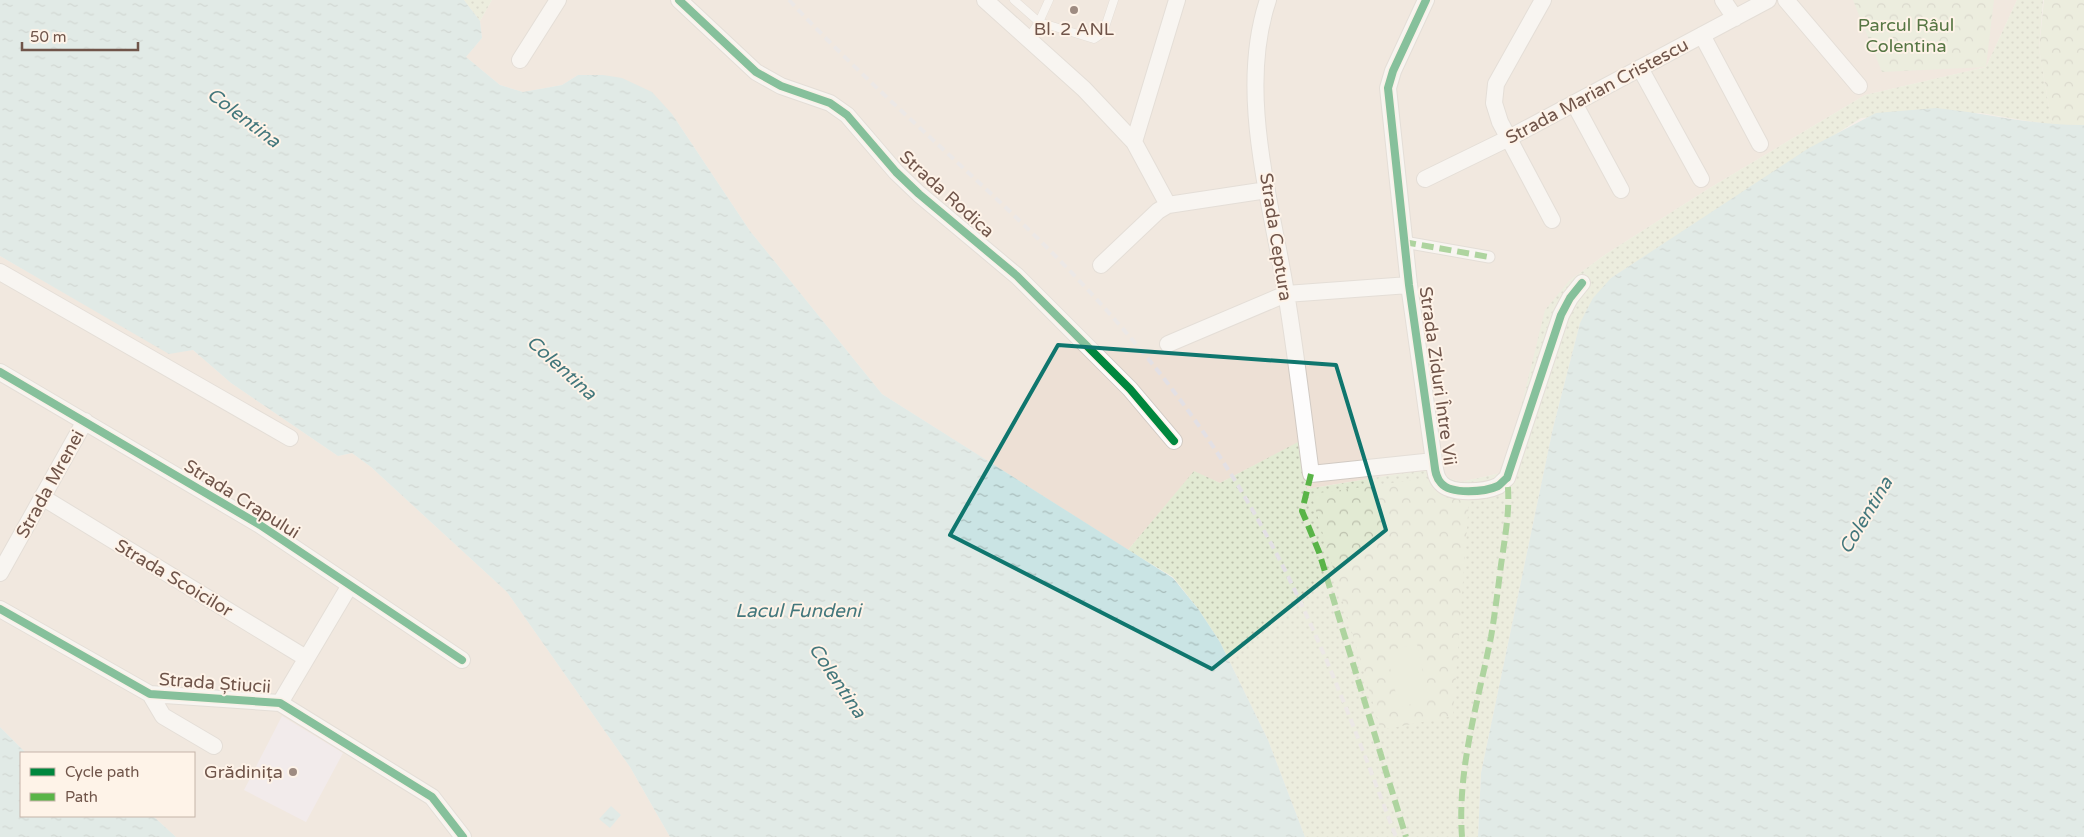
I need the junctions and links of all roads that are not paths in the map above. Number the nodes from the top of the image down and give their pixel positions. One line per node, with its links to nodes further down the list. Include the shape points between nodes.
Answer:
1 (558, 0): 18 (street)
2 (679, 0): 42 (street, Strada Rodica, via 756,72 782,86 830,103 847,115 919,194 1017,276 1130,389)
3 (985, 0): 17 (street)
4 (1014, 0): 15 (lane)
5 (1049, 0): 15 (lane)
6 (1114, 0): 15 (lane, via 1103,33 1094,39)
7 (1177, 0): 23 (street)
8 (1268, 0): 27 (street, Strada Ceptura, via 1255,89)
9 (1426, 0): 31 (street, Strada Ziduri Între Vii, via 1388,88)
10 (1543, 0): 22 (street, via 1494,91 1494,103)
11 (1723, 0): 14 (street)
12 (1768, 0): 14 (street, Strada Marian Cristescu)
13 (1786, 0): 20 (street)
14 (1735, 18): 16 (street, Strada Marian Cristescu)
15 (1039, 22): 17 (lane)
16 (1702, 35): 19 (street, Strada Marian Cristescu); 24 (street)
17 (1028, 39): 23 (street, via 1084,89)
18 (520, 60)
19 (1640, 68): 21 (street, Strada Marian Cristescu); 25 (street)
20 (1859, 86)
21 (1574, 103): 22 (street, Strada Marian Cristescu); 28 (street)
22 (1507, 139): 26 (street, Strada Marian Cristescu); 30 (street)
23 (1134, 142): 29 (street)
24 (1760, 144)
25 (1701, 179)
26 (1425, 180)
27 (1267, 190): 29 (street); 37 (street, Strada Ceptura)
28 (1620, 190)
29 (1168, 205): 33 (street)
30 (1552, 220)
31 (1404, 242): 32 (street); 36 (street, Strada Ziduri Între Vii)
32 (1489, 257)
33 (1101, 265)
34 (0, 272): 41 (street)
35 (1582, 283): 43 (street, Strada Ziduri Între Vii, via 1561,315 1507,478 1498,486 1487,489 1456,490 1441,484)
36 (1409, 285): 37 (street); 43 (street, Strada Ziduri Între Vii)
37 (1286, 294): 38 (street); 44 (street, Strada Ceptura)
38 (1168, 344)
39 (0, 372): 40 (street, Strada Crapului)
40 (85, 422): 45 (street, Strada Mrenei); 47 (street, Strada Crapului, via 260,525)
41 (290, 438)
42 (1174, 441)
43 (1434, 461): 44 (street, Strada Ziduri Între Vii)
44 (1311, 474)
45 (42, 497): 46 (street, Strada Mrenei); 49 (street, Strada Scoicilor)
46 (0, 573)
47 (350, 585): 49 (street); 50 (street, Strada Crapului)
48 (0, 609): 51 (street, Strada Știucii)
49 (306, 658): 52 (street)
50 (462, 660)
51 (150, 694): 52 (street, Strada Știucii); 53 (street, via 163,716)
52 (280, 703): 54 (street, Strada Știucii, via 432,797)
53 (214, 746)
54 (463, 837)

